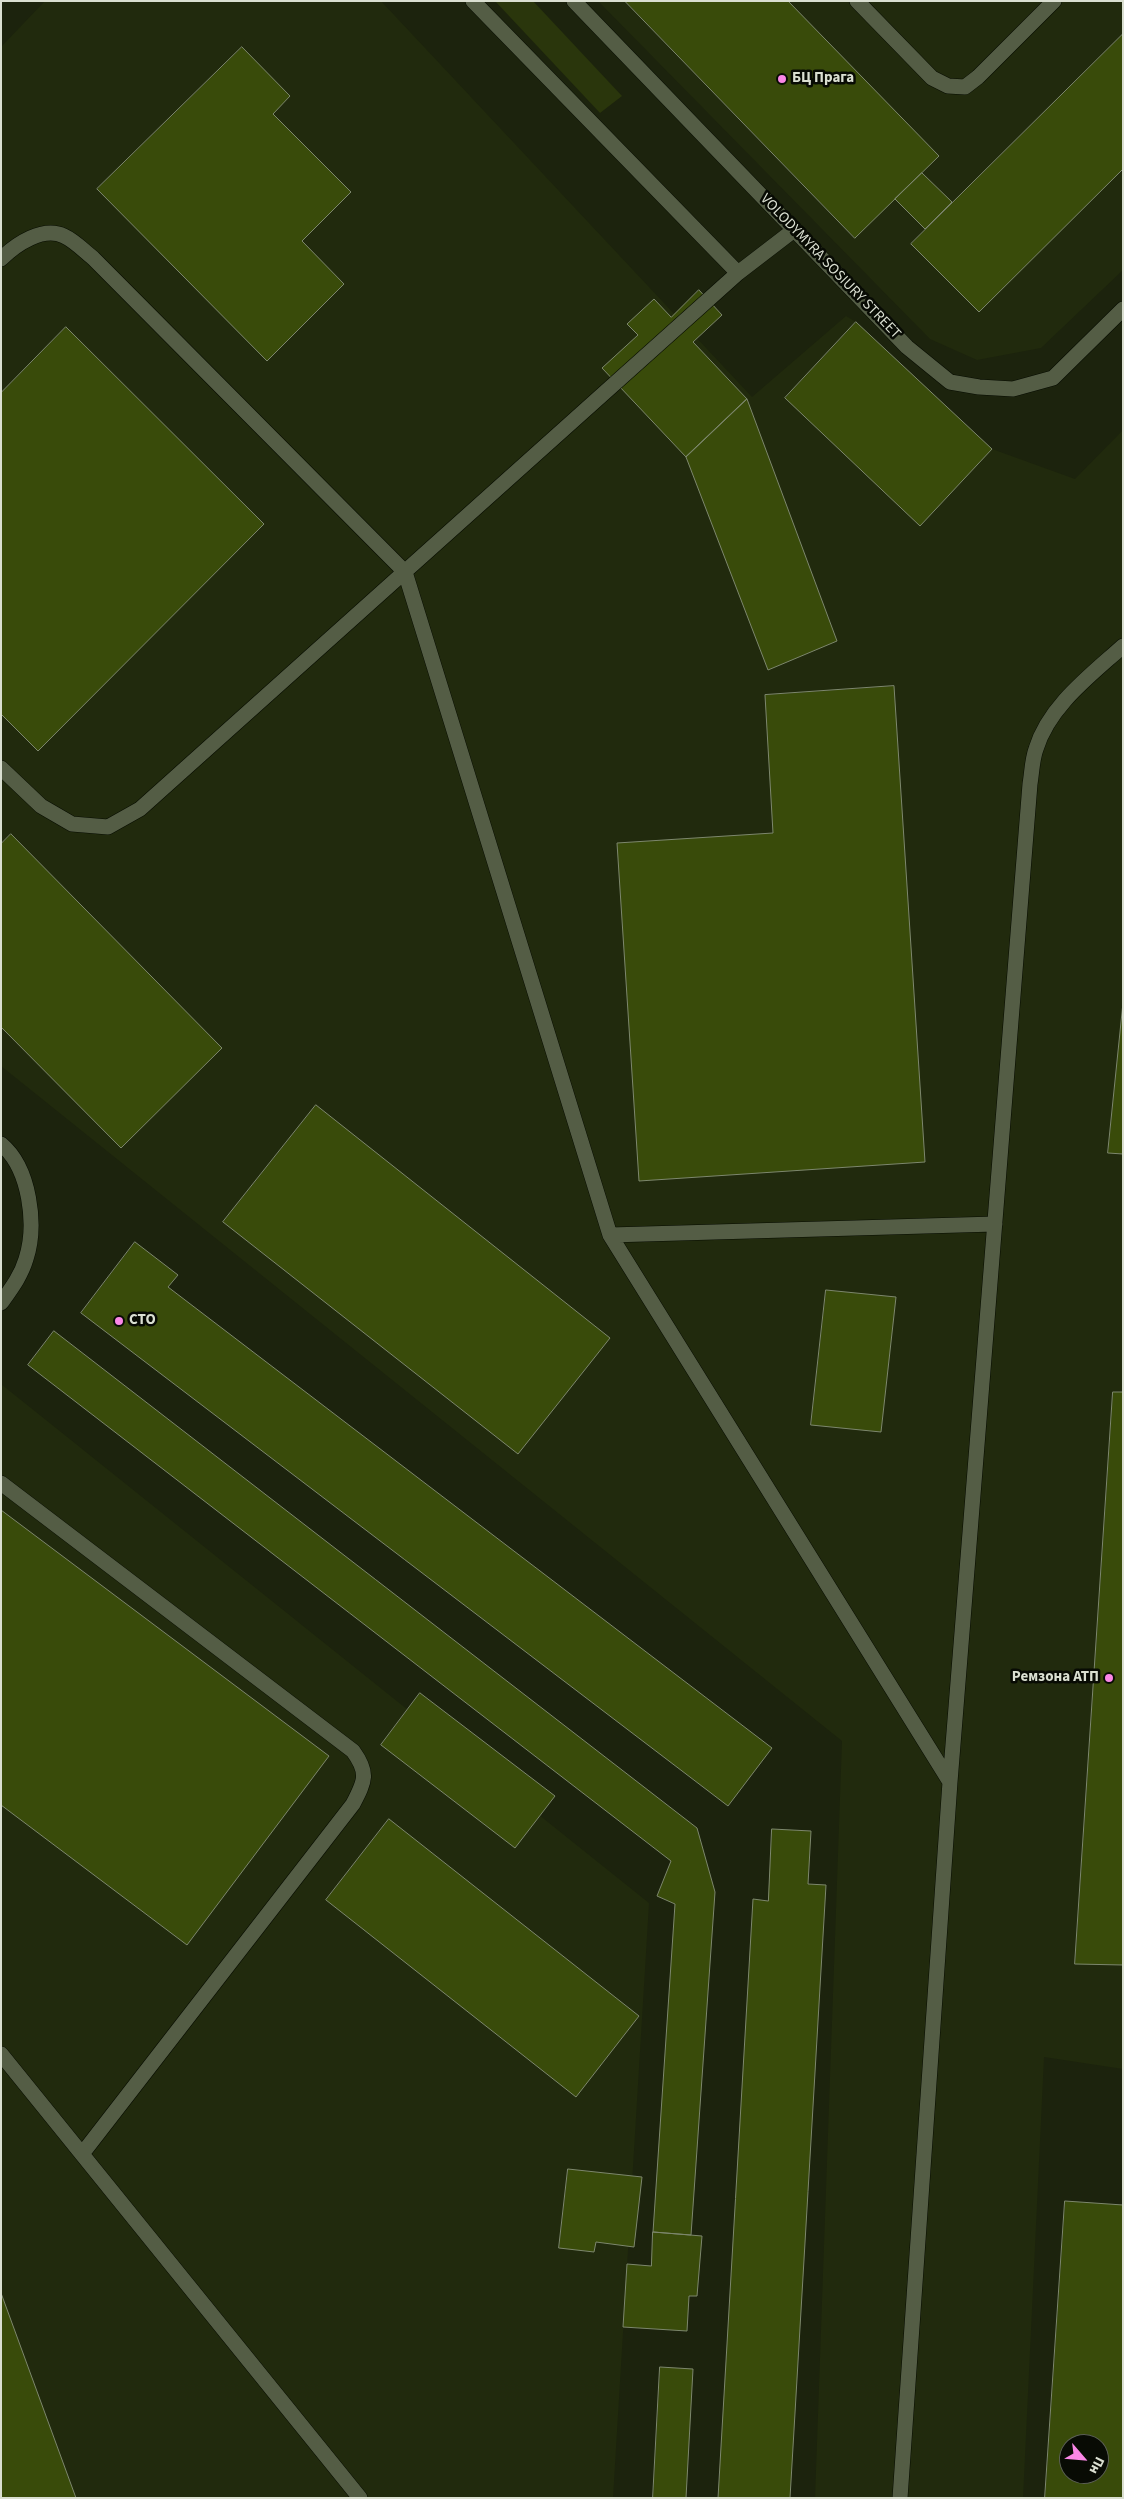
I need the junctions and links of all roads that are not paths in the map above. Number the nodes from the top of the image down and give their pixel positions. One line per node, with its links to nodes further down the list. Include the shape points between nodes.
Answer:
1 (472, 1): 7 (street)
2 (574, 1): 5 (street, VOLODYMYRA SOSIURY STREET)
3 (857, 1): 4 (street, via 932,78 948,86 965,87)
4 (1054, 1)
5 (794, 230): 7 (street); 8 (street, VOLODYMYRA SOSIURY STREET, via 907,347 950,382 1013,389 1053,378)
6 (1, 259): 9 (street, via 38,234 63,236 93,258)
7 (738, 273): 9 (street)
8 (1123, 309)
9 (404, 572): 11 (street, via 140,809 108,827 72,824 41,806); 14 (street)
10 (1123, 646): 13 (street, via 1052,717 1036,748 1029,793)
11 (1, 768)
12 (1, 1144): 15 (street, via 26,1180 31,1223 27,1258 17,1281)
13 (994, 1224): 14 (street); 17 (street)
14 (610, 1235): 17 (street)
15 (1, 1303)
16 (1, 1483): 19 (street, via 353,1751 362,1764 364,1782 353,1804)
17 (950, 1782): 21 (street)
18 (1, 2054): 19 (street)
19 (82, 2154): 20 (street)
20 (360, 2498)
21 (900, 2498)

